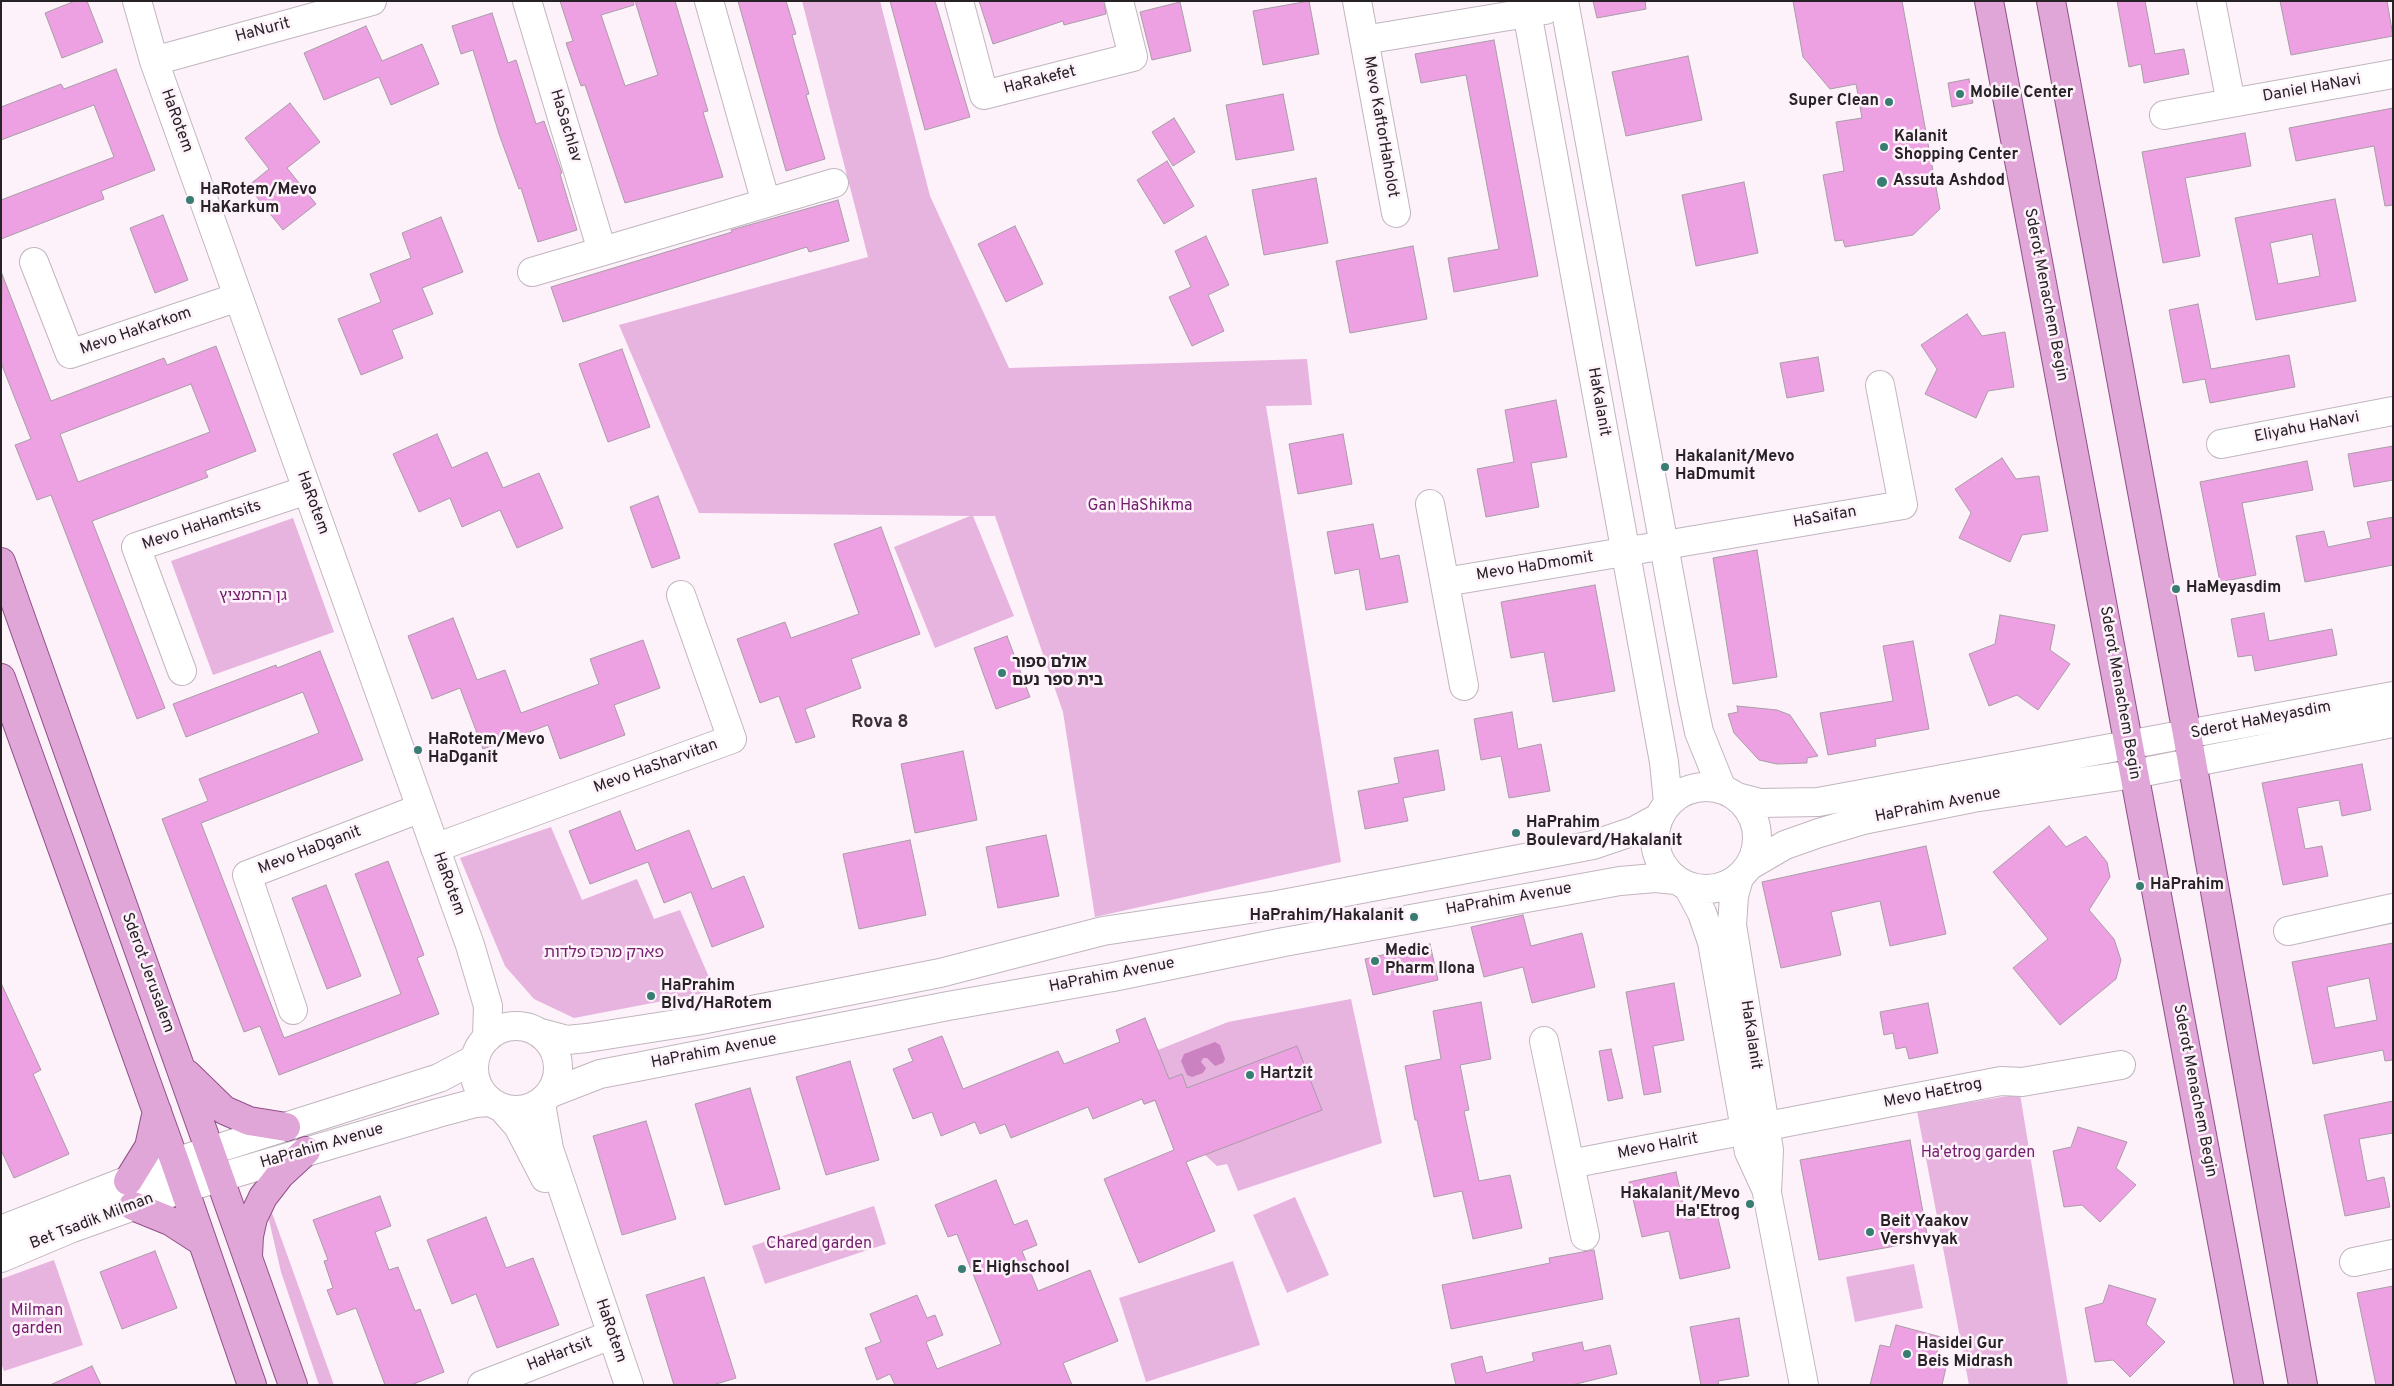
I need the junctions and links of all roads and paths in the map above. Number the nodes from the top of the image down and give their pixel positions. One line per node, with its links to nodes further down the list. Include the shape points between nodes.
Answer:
1 (137, 1): 14 (street, HaRotem)
2 (372, 1): 14 (street, HaNurit)
3 (527, 1): 21 (street, HaSachlav)
4 (709, 1): 19 (street)
5 (959, 1): 6 (street, HaRakefet, via 984,95 1133,57)
6 (1119, 1)
7 (1357, 1): 13 (street, Mevo KaftorHaholot)
8 (1989, 1): 41 (main road, Sderot Menachem Begin)
9 (2052, 1): 40 (main road)
10 (2211, 1): 16 (street)
11 (1564, 4): 12 (street, Mevo KaftorHaholot); 30 (street)
12 (1526, 7): 13 (street, Mevo KaftorHaholot); 31 (street, HaKalanit)
13 (1364, 40): 20 (street, Mevo KaftorHaholot)
14 (154, 61): 24 (street, HaRotem)
15 (2393, 74): 16 (street, Daniel HaNavi)
16 (2231, 103): 17 (street, Daniel HaNavi)
17 (2164, 115)
18 (834, 183): 19 (street)
19 (766, 203): 21 (street)
20 (1396, 213)
21 (602, 251): 23 (street)
22 (34, 262): 24 (street, Mevo HaKarkom, via 70,354)
23 (532, 272)
24 (238, 297): 28 (street, HaRotem)
25 (1880, 385): 30 (street, HaSaifan, via 1904,505)
26 (2393, 411): 27 (street, Eliyahu HaNavi)
27 (2221, 444)
28 (307, 490): 35 (street, Mevo HaHamtsits, via 136,547); 45 (street, HaRotem)
29 (1430, 504): 33 (street)
30 (1663, 546): 31 (street, HaSaifan); 44 (street, via 1700,732)
31 (1625, 552): 33 (street, Mevo HaDmomit); 46 (street, HaKalanit, via 1664,762)
32 (1, 562): 57 (main road, Sderot Jerusalem)
33 (1445, 582): 37 (street)
34 (681, 595): 47 (street, Mevo HaSharvitan, via 732,739)
35 (182, 671)
36 (1, 678): 61 (main road)
37 (1464, 686)
38 (2393, 696): 40 (street, Sderot HaMeyasdim)
39 (2393, 723): 42 (street, Sderot HaMeyasdim)
40 (2187, 734): 41 (street, Sderot HaMeyasdim); 42 (main road)
41 (2130, 746): 43 (main road, Sderot Menachem Begin); 44 (street, HaPrahim Avenue, via 1818,802 1760,803)
42 (2191, 762): 43 (street, Sderot HaMeyasdim); 86 (main road)
43 (2134, 774): 48 (street, HaPrahim Avenue, via 1973,798 1863,820 1785,846); 85 (main road, Sderot Menachem Begin)
44 (1730, 793): 46 (street, via 1708,787 1693,788 1680,794); 48 (street, via 1748,808 1756,830 1756,852)
45 (421, 808): 47 (street, HaRotem); 53 (street, Mevo HaDganit, via 247,875)
46 (1663, 811): 49 (street, via 1655,832 1657,852 1666,871); 54 (street, HaPrahim Avenue, via 1634,831 1593,845 1276,905 1103,931 940,973 696,1021 567,1040)
47 (435, 848): 52 (street, HaRotem)
48 (1744, 872): 49 (street, via 1728,885 1715,889 1702,890); 63 (street, HaKalanit, via 1734,896 1732,925)
49 (1682, 884): 59 (street, HaPrahim Avenue, via 1655,878 1620,881 1293,940 600,1074); 63 (street, HaKalanit, via 1702,913 1712,942)
50 (2393, 908): 51 (street)
51 (2288, 931)
52 (470, 945): 54 (street, HaRotem); 56 (street, HaRotem, via 488,1006)
53 (293, 1010)
54 (532, 1030): 56 (street, via 503,1028); 59 (street, via 552,1046 558,1061 559,1072)
55 (1544, 1041): 67 (street)
56 (481, 1048): 60 (street, via 476,1082); 62 (street, HaPrahim Avenue, via 439,1078)
57 (180, 1065): 62 (main road, via 197,1086 224,1110 249,1121); 64 (main road, Sderot Jerusalem)
58 (2121, 1066): 63 (street, Mevo HaEtrog, via 2022,1082 2000,1082)
59 (546, 1098): 60 (street, via 529,1109 516,1111); 78 (street, HaRotem, via 549,1149)
60 (496, 1105): 65 (street, HaPrahim Avenue, via 460,1106); 78 (street, HaRotem, via 518,1126 527,1140)
61 (157, 1111): 66 (main road); 70 (main road, via 149,1147)
62 (286, 1127): 64 (street, HaPrahim Avenue)
63 (1755, 1127): 67 (street, Mevo HaIrit); 84 (street, HaKalanit, via 1770,1150 1767,1192)
64 (211, 1151): 66 (street, HaPrahim Avenue); 68 (main road, Sderot Jerusalem)
65 (306, 1151): 68 (street, HaPrahim Avenue); 76 (main road, via 280,1175 260,1203 249,1236)
66 (176, 1162): 69 (main road); 70 (street, Bet Tsadik Milman)
67 (1570, 1164): 72 (street)
68 (219, 1177): 69 (street, HaPrahim Avenue); 76 (main road, Sderot Jerusalem)
69 (184, 1188): 70 (street, Bet Tsadik Milman); 73 (main road)
70 (131, 1193): 71 (street, Bet Tsadik Milman); 73 (main road); 75 (street, Bet Tsadik Milman, via 72,1228)
71 (1, 1230)
72 (1585, 1236)
73 (202, 1241): 80 (main road)
74 (2393, 1254): 77 (street)
75 (1, 1258)
76 (248, 1259): 81 (main road, Sderot Jerusalem)
77 (2354, 1262)
78 (592, 1278): 79 (street, HaRotem)
79 (611, 1335): 82 (street, HaHartsit); 83 (street, HaRotem)
80 (252, 1385)
81 (293, 1385)
82 (482, 1385)
83 (629, 1385)
84 (1804, 1385)
85 (2249, 1385)
86 (2303, 1385)

